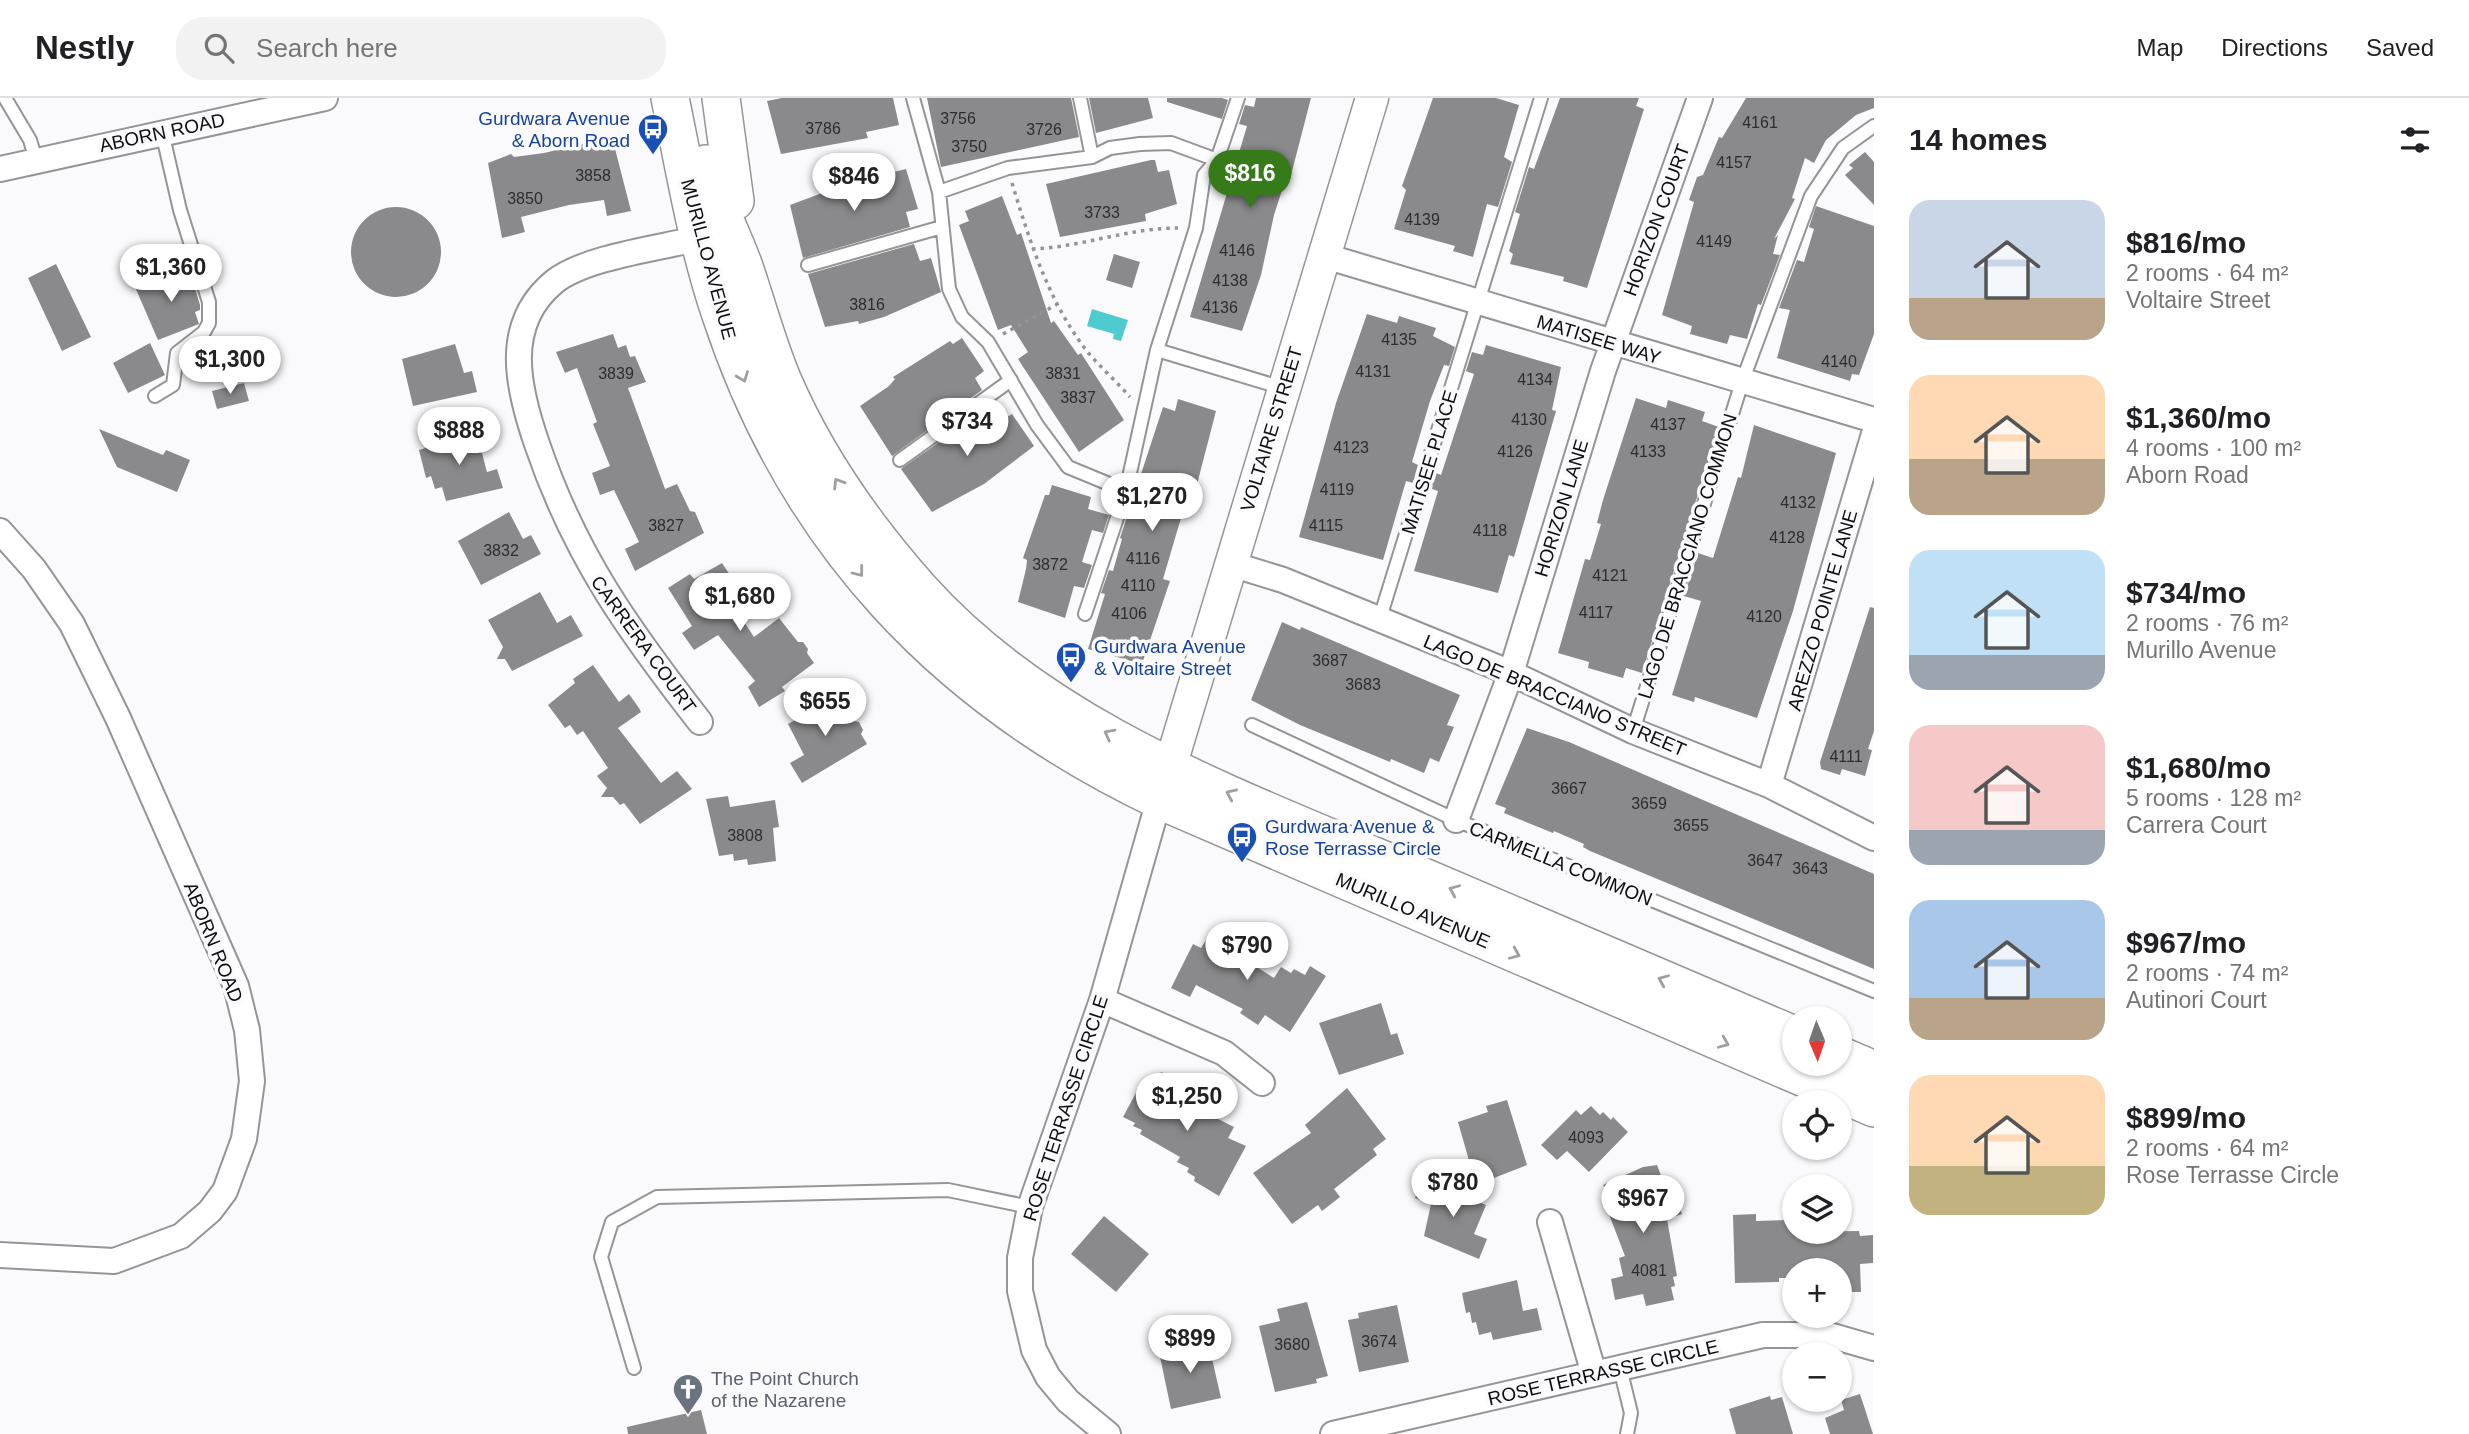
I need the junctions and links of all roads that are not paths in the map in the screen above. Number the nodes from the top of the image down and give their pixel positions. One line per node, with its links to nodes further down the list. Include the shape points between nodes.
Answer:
1 (5, 98): 15 (lane, via 30,140)
2 (325, 98): 13 (street, ABORN ROAD)
3 (670, 98): 20 (main road, MURILLO AVENUE)
4 (691, 98): 23 (main road, MURILLO AVENUE, via 710,184)
5 (721, 98): 23 (main road)
6 (913, 98): 18 (lane)
7 (1080, 98): 14 (lane)
8 (1238, 98): 16 (lane)
9 (1372, 98): 21 (street, VOLTAIRE STREET)
10 (1541, 98): 24 (lane, MATISEE PLACE)
11 (1700, 98): 25 (street, HORIZON COURT)
12 (1874, 126): 28 (lane, LAGO DE BRACCIANO COMMON, via 1843,148 1811,196)
13 (162, 132): 15 (street, ABORN ROAD); 30 (lane, via 210,312 204,332 177,353 173,385)
14 (1092, 158): 16 (lane, via 1110,148 1171,144); 18 (lane, via 1008,169)
15 (36, 160): 17 (street, ABORN ROAD)
16 (1217, 160): 26 (lane, via 1204,175 1196,228)
17 (0, 169)
18 (939, 192): 19 (lane)
19 (942, 227): 22 (lane); 27 (lane, via 949,289 962,317 988,342)
20 (700, 238): 40 (street, CARRERA COURT, via 576,267 534,303 518,345 526,413 555,498 589,567 642,648); 43 (main road, MURILLO AVENUE, one-way to 43, via 747,387 779,453 821,522 865,579 912,632 980,692 1046,739 1109,776)
21 (1325, 256): 24 (street, MATISEE WAY); 29 (street, VOLTAIRE STREET)
22 (808, 265)
23 (745, 270): 43 (main road, MURILLO AVENUE, one-way to 23, via 972,639 921,590 841,488 809,433 783,380)
24 (1477, 302): 25 (street, MATISEE WAY); 38 (lane, MATISEE PLACE)
25 (1613, 343): 28 (street, MATISEE WAY); 39 (street, HORIZON LANE)
26 (1157, 350): 29 (lane); 34 (lane)
27 (1011, 380): 33 (lane); 34 (lane, via 1068,467)
28 (1742, 382): 31 (street, MATISEE WAY); 42 (lane, LAGO DE BRACCIANO COMMON)
29 (1283, 388): 36 (street, VOLTAIRE STREET)
30 (155, 396)
31 (1874, 420)
32 (1874, 434): 44 (street, AREZZO POINTE LANE)
33 (900, 460)
34 (1126, 491): 37 (lane)
35 (0, 531): 56 (street, ABORN ROAD, via 34,569 72,624 118,718 236,986 247,1030 251,1081 244,1139 225,1191 210,1212 181,1236 114,1261)
36 (1231, 564): 38 (street, LAGO DE BRACCIANO STREET, via 1283,580); 43 (street, VOLTAIRE STREET)
37 (1085, 614)
38 (1379, 621): 39 (street, LAGO DE BRACCIANO STREET)
39 (1511, 673): 42 (street, LAGO DE BRACCIANO STREET); 45 (street, HORIZON LANE)
40 (700, 722)
41 (1252, 725): 45 (lane, CARMELLA COMMON)
42 (1633, 731): 44 (street, LAGO DE BRACCIANO STREET)
43 (1165, 783): 48 (street, ROSE TERRASSE CIRCLE); 49 (main road, MURILLO AVENUE, one-way to 43); 53 (main road, MURILLO AVENUE, one-way to 53)
44 (1769, 785): 46 (street, LAGO DE BRACCIANO STREET)
45 (1455, 820): 47 (lane, CARMELLA COMMON)
46 (1874, 838)
47 (1874, 991)
48 (1102, 1000): 52 (street, via 1224,1053); 54 (street, ROSE TERRASSE CIRCLE)
49 (1782, 1030)
50 (1852, 1061): 51 (main road)
51 (1874, 1070)
52 (1262, 1083)
53 (1874, 1108)
54 (1030, 1207): 58 (lane, via 948,1190 657,1197 612,1222 601,1257); 61 (street, ROSE TERRASSE CIRCLE, via 1020,1258 1020,1292 1034,1350 1068,1401)
55 (1550, 1222): 60 (street)
56 (0, 1255)
57 (1874, 1348): 59 (street, ROSE TERRASSE CIRCLE, via 1829,1335 1763,1335)
58 (635, 1368)
59 (1620, 1368): 60 (street, ROSE TERRASSE CIRCLE); 63 (lane, via 1631,1413)
60 (1594, 1374): 62 (street, ROSE TERRASSE CIRCLE)
61 (1108, 1434)
62 (1333, 1434)
63 (1627, 1434)

